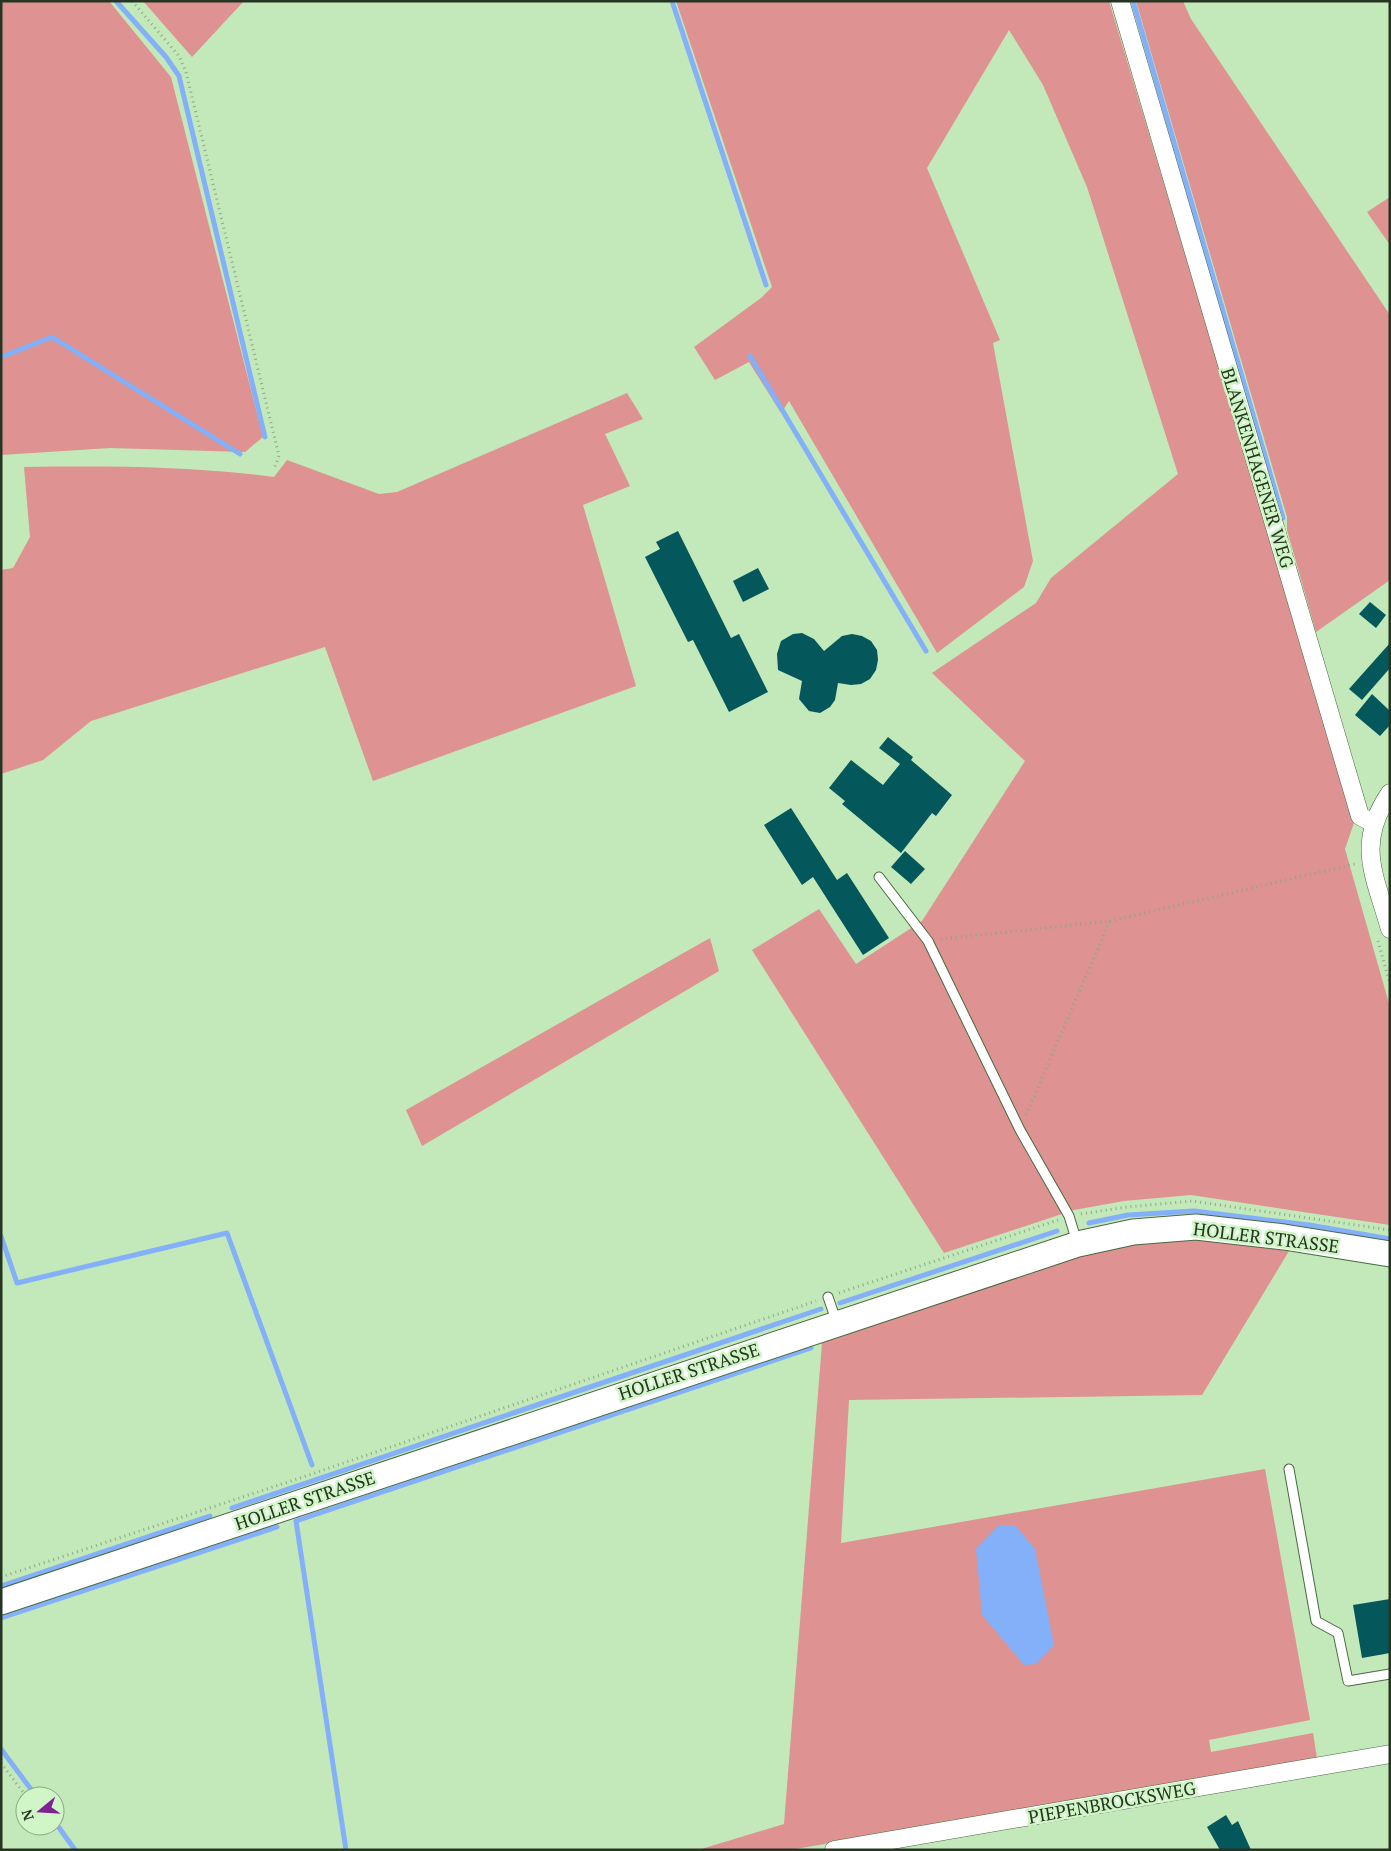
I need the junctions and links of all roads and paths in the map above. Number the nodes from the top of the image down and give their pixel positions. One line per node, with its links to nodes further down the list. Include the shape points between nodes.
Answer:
1 (132, 1): 3 (path, via 179,56 186,72 278,456)
2 (1120, 1): 5 (street, BLANKENHAGENER WEG, via 1360,816)
3 (274, 469)
4 (1390, 794): 5 (street)
5 (1373, 823): 6 (street)
6 (1370, 860): 8 (path); 9 (street)
7 (879, 877): 10 (lane)
8 (1110, 921): 10 (path); 11 (path)
9 (1390, 929)
10 (928, 941): 11 (lane)
11 (1020, 1130): 12 (lane, via 1069,1216)
12 (1078, 1244): 13 (street, HOLLER STRASSE, via 1133,1232 1196,1227); 15 (street, HOLLER STRASSE)
13 (1390, 1254)
14 (828, 1297): 15 (lane)
15 (837, 1323): 17 (street, HOLLER STRASSE)
16 (1289, 1469): 18 (lane, via 1316,1621 1338,1633 1348,1681)
17 (1, 1602)
18 (1390, 1674)
19 (1390, 1754): 22 (street, PIEPENBROCKSWEG)
20 (1, 1763): 21 (path)
21 (18, 1786)
22 (834, 1850)

